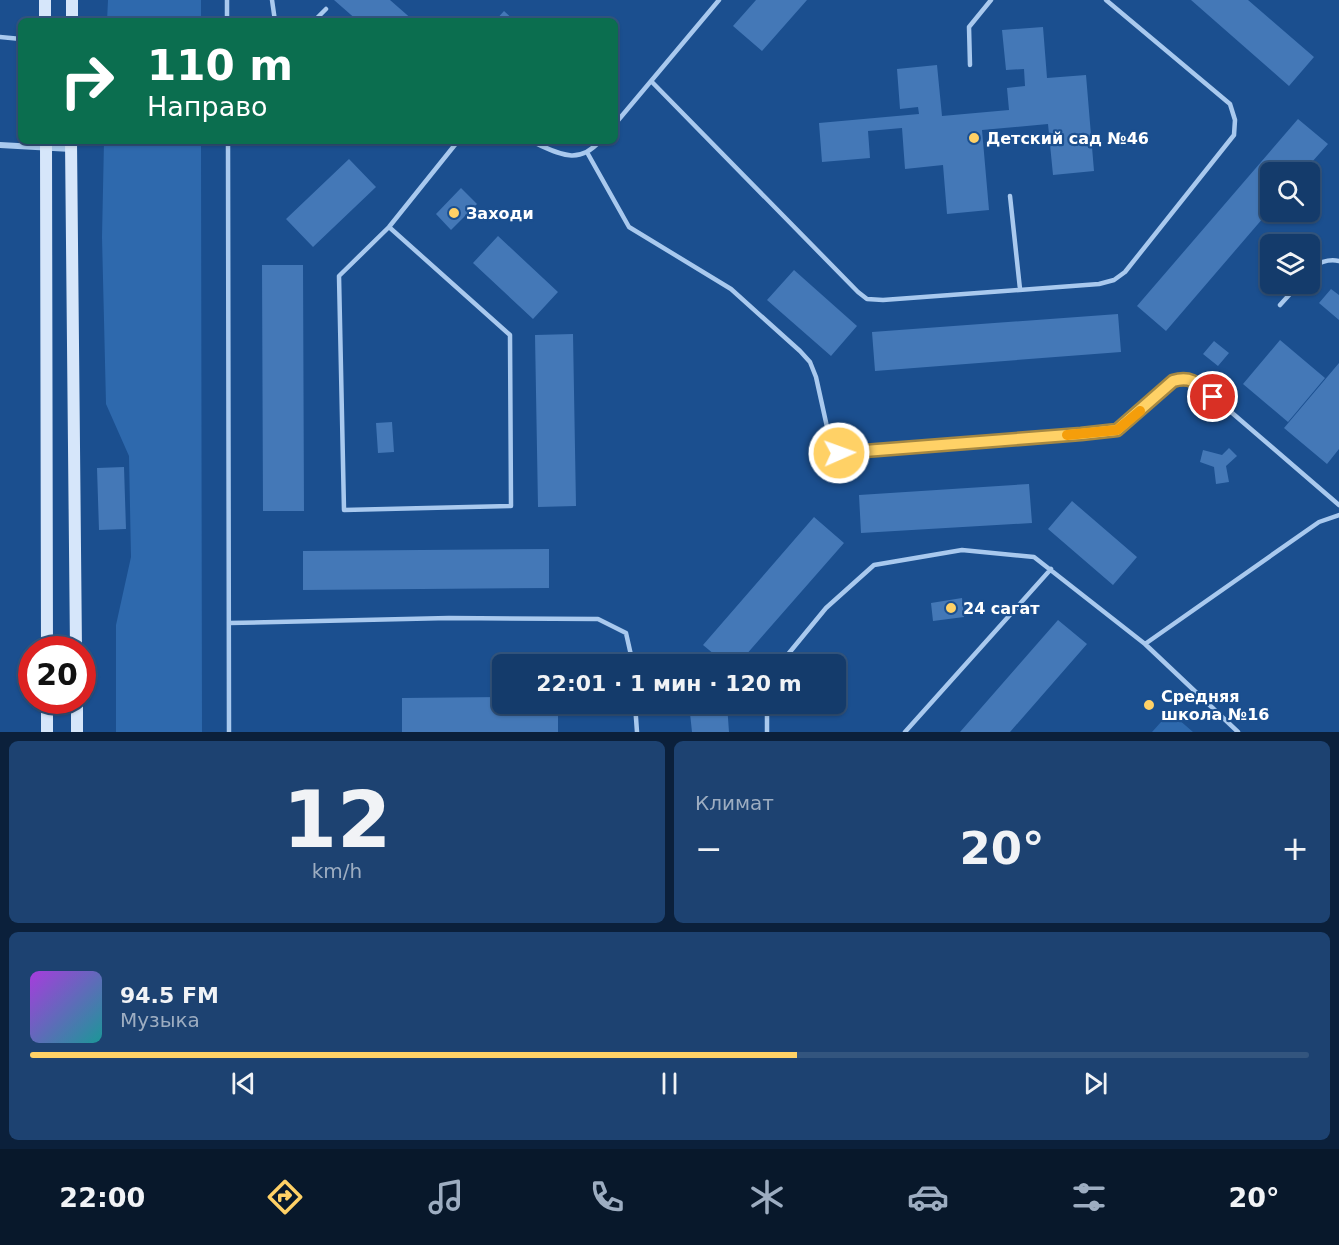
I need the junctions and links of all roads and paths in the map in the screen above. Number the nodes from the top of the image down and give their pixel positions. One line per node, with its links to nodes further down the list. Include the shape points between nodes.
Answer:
1 (45, 0): 9 (main road)
2 (72, 0): 10 (main road)
3 (227, 0): 11 (lane)
4 (272, 0): 12 (lane)
5 (719, 0): 17 (lane)
6 (991, 0): 16 (lane, via 969,27)
7 (1106, 0): 31 (lane, via 1230,104 1234,135 1125,272 1114,280)
8 (326, 9): 13 (lane)
9 (45, 18)
10 (72, 18)
11 (227, 18)
12 (275, 18)
13 (317, 18)
14 (0, 37): 15 (lane)
15 (18, 39)
16 (970, 65)
17 (652, 82): 18 (lane); 31 (lane, via 867,299)
18 (618, 121)
19 (46, 144): 24 (street); 25 (street); 38 (main road)
20 (228, 144): 37 (lane)
21 (456, 144): 28 (lane)
22 (537, 144): 26 (lane, via 567,156)
23 (597, 144): 26 (lane)
24 (0, 145)
25 (71, 145): 39 (main road)
26 (588, 154): 34 (lane, via 629,227 731,289 810,362 831,445 839,453 1117,430 1173,381 1183,378 1195,381)
27 (1010, 196): 31 (lane)
28 (389, 227): 28 (lane, via 339,276 344,510 511,506 510,335)
29 (1339, 261): 30 (lane)
30 (1320, 264)
31 (1020, 288)
32 (1290, 294): 33 (lane)
33 (1280, 306)
34 (1339, 505)
35 (1339, 515): 40 (lane, via 1319,522)
36 (1051, 569): 40 (lane); 42 (lane, via 1034,557 962,550 874,565 826,608); 52 (lane)
37 (229, 622): 41 (lane, via 598,619 626,633); 49 (lane)
38 (47, 636)
39 (76, 636)
40 (1145, 644): 53 (lane)
41 (631, 654)
42 (788, 654)
43 (47, 714): 47 (main road)
44 (77, 714): 48 (main road)
45 (636, 714): 50 (lane)
46 (767, 714): 51 (lane)
47 (47, 732)
48 (77, 732)
49 (229, 732)
50 (637, 732)
51 (767, 732)
52 (905, 732)
53 (1238, 732)

